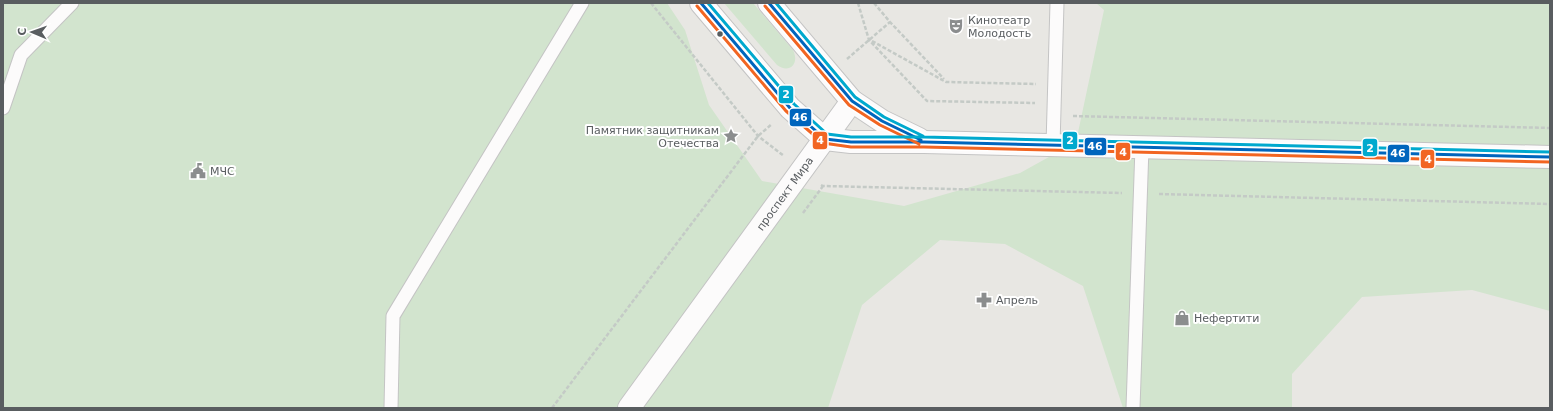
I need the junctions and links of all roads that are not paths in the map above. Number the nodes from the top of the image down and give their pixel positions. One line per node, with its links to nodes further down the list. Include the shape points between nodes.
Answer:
1 (72, 3): 7 (lane, via 21,55)
2 (582, 3): 13 (lane, via 393,316)
3 (701, 3): 8 (street, via 790,108)
4 (769, 3): 6 (street)
5 (1057, 3): 10 (lane)
6 (852, 101): 8 (street, проспект Мира); 9 (street)
7 (3, 108)
8 (825, 139): 9 (street, via 851,142); 14 (street, проспект Мира)
9 (924, 142): 10 (street)
10 (1053, 145): 11 (street)
11 (1142, 147): 12 (street); 15 (lane)
12 (1550, 158)
13 (391, 408)
14 (629, 408)
15 (1133, 408)

